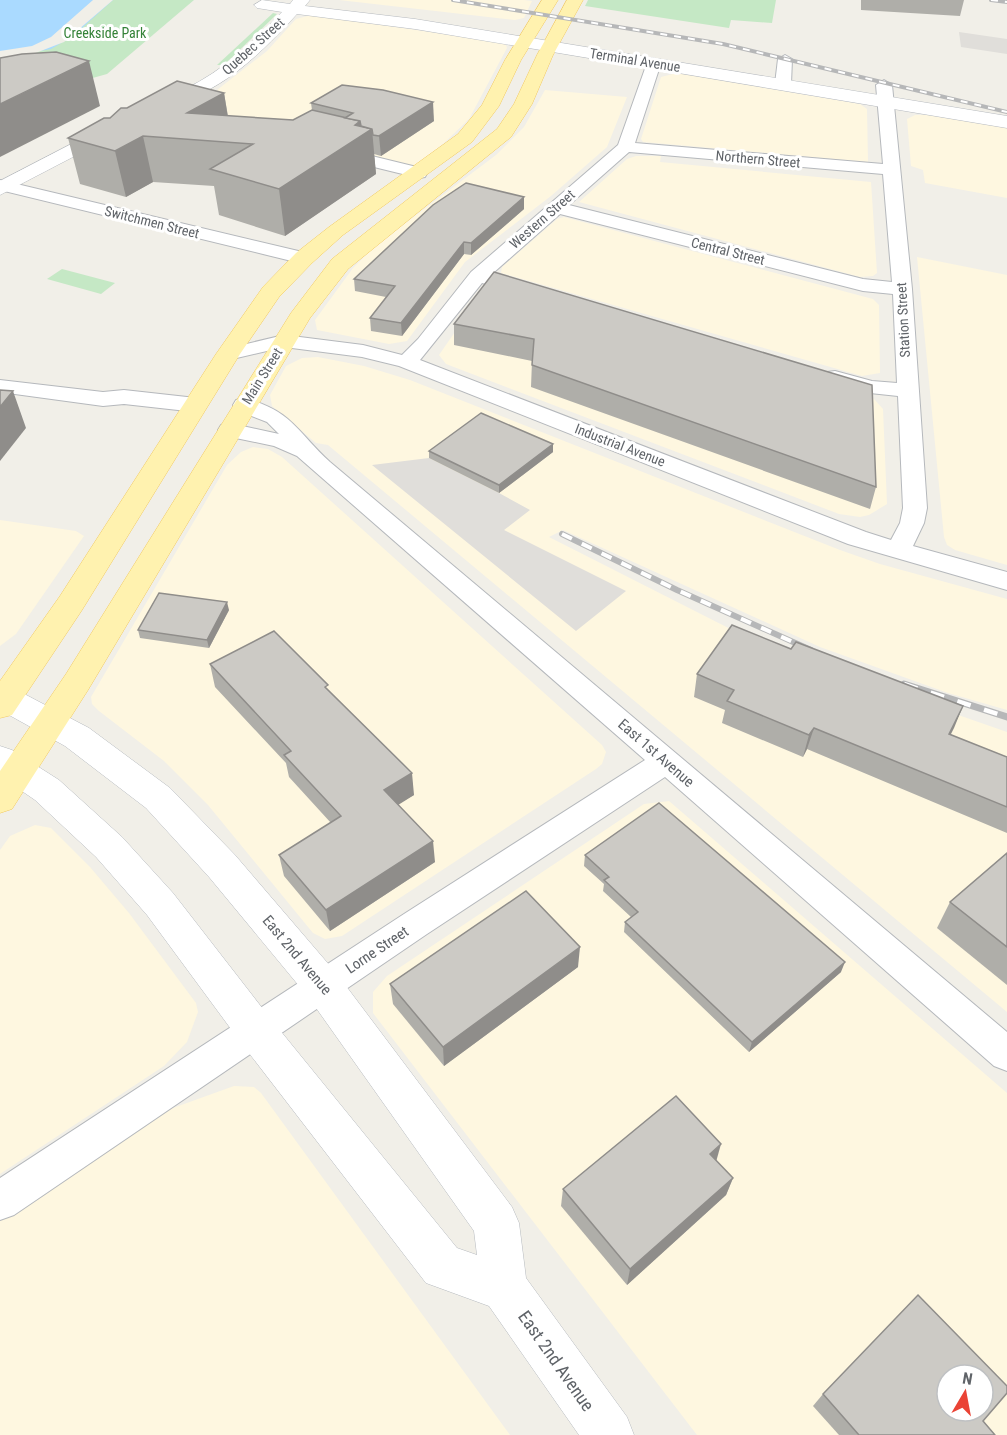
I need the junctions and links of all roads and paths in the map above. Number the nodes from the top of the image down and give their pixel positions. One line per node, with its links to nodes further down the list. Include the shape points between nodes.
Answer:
1 (550, 0): 5 (main road)
2 (575, 0): 6 (main road, Main Street)
3 (299, 3): 4 (main road, Terminal Avenue); 5 (main road, Terminal Avenue, via 415,24); 8 (main road, Quebec Street, via 231,69 161,107 167,92)
4 (261, 7)
5 (529, 35): 6 (main road, Terminal Avenue); 17 (main road, via 475,127)
6 (555, 40): 7 (main road, Terminal Avenue); 9 (main road, Terminal Avenue); 24 (main road, Main Street, via 504,133 340,264)
7 (654, 63): 9 (main road, Terminal Avenue); 14 (street)
8 (206, 65)
9 (784, 71): 10 (main road, Terminal Avenue)
10 (885, 93): 11 (main road, Terminal Avenue); 13 (main road, Terminal Avenue); 16 (street, Station Street)
11 (1007, 105)
12 (124, 122): 18 (main road)
13 (1007, 122)
14 (625, 147): 16 (street, Northern Street); 19 (street, Western Street)
15 (320, 148): 17 (street)
16 (891, 170): 22 (street, Station Street)
17 (419, 173): 20 (main road)
18 (2, 187): 20 (street, Switchmen Street)
19 (555, 207): 21 (street, Western Street); 22 (street, Central Street, via 863,285)
20 (304, 258): 25 (main road, via 271,292)
21 (478, 276): 23 (street); 26 (street, Western Street)
22 (902, 290): 29 (street, Station Street)
23 (541, 294)
24 (284, 341): 25 (street, Industrial Avenue); 26 (street, Industrial Avenue, via 363,351); 30 (main road, Main Street)
25 (228, 354): 31 (main road)
26 (406, 362): 34 (street, Industrial Avenue)
27 (817, 372): 29 (street, via 870,387)
28 (0, 386): 31 (street, via 103,399 116,407)
29 (906, 391): 34 (street, Station Street, via 915,508)
30 (244, 405): 32 (main road, Main Street); 33 (street, East 1st Avenue, via 278,418)
31 (191, 412): 36 (main road, via 70,603)
32 (229, 430): 33 (street, East 1st Avenue, via 281,441); 37 (main road, Main Street)
33 (306, 451): 38 (street, East 1st Avenue)
34 (898, 551): 35 (street, Industrial Avenue)
35 (1007, 581)
36 (2, 700): 37 (main road, East 2nd Avenue)
37 (50, 723): 39 (main road, Main Street); 40 (main road, East 2nd Avenue, via 77,737 158,798 222,866)
38 (666, 762): 40 (street, Lorne Street); 42 (street, East 1st Avenue)
39 (6, 776): 41 (main road, via 47,790 108,847 160,904)
40 (323, 986): 41 (street, Lorne Street); 44 (main road, East 2nd Avenue, via 496,1222)
41 (256, 1031): 43 (street, Lorne Street); 44 (main road, via 442,1267)
42 (1007, 1054)
43 (0, 1201)
44 (504, 1287): 45 (main road, East 2nd Avenue)
45 (609, 1435)

